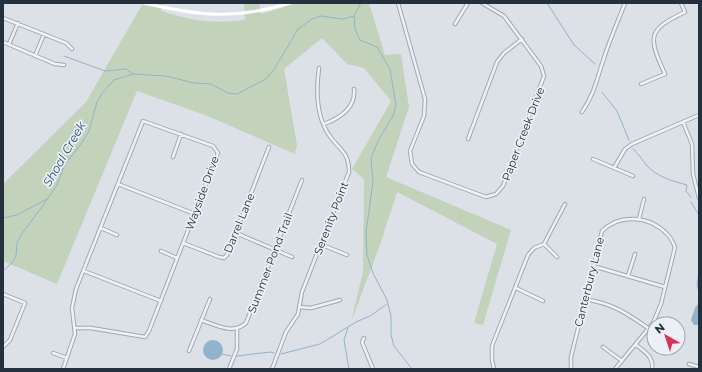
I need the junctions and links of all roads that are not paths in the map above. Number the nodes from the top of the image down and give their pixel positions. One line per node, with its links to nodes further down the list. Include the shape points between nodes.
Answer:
1 (144, 3): 2 (street, via 209,16 252,13)
2 (290, 3)
3 (398, 3): 12 (street, Paper Creek Drive, via 426,99 424,116 410,151 412,164 419,172 480,196 491,196 501,190 543,82 542,66)
4 (468, 3): 10 (street)
5 (482, 3): 12 (street, Paper Creek Drive, via 504,16)
6 (625, 3): 21 (street, via 597,86)
7 (681, 3): 19 (street, via 685,12 660,25 653,41 654,50 665,74)
8 (3, 18): 9 (street)
9 (18, 23): 11 (street); 14 (street)
10 (455, 24)
11 (44, 34): 15 (street, via 66,43); 16 (street)
12 (522, 39): 26 (street, via 497,62)
13 (3, 42): 14 (street)
14 (9, 44): 16 (street)
15 (72, 49)
16 (35, 56): 17 (street)
17 (64, 65)
18 (319, 68): 24 (street, Serenity Point, via 317,97)
19 (642, 84)
20 (354, 89): 24 (street, via 355,96 349,108 337,119)
21 (582, 112)
22 (699, 115): 23 (street)
23 (684, 122): 30 (street, via 625,149); 34 (street, via 692,144 693,174)
24 (324, 124): 43 (street, Serenity Point, via 349,163 348,172)
25 (181, 134): 28 (street); 33 (street, Wayside Drive, via 143,121); 37 (street, Wayside Drive, via 213,146 218,153)
26 (468, 140)
27 (269, 147): 40 (street, Darrel Lane)
28 (173, 157)
29 (593, 159): 30 (street)
30 (614, 168): 31 (street)
31 (633, 176)
32 (302, 180): 45 (street, Summer Pond Trail)
33 (118, 184): 37 (street); 39 (street, Wayside Drive)
34 (699, 198)
35 (644, 199): 38 (street)
36 (565, 204): 44 (street)
37 (195, 214): 42 (street, Wayside Drive)
38 (639, 220): 52 (street, Canterbury Lane, via 627,218 608,224 602,231); 55 (street, Canterbury Lane, via 659,226 676,247)
39 (101, 228): 41 (street); 53 (street, Wayside Drive)
40 (236, 233): 42 (street, Darrel Lane, via 224,258); 45 (street)
41 (117, 235)
42 (183, 243): 50 (street, Wayside Drive)
43 (320, 244): 48 (street); 63 (street, Serenity Point, via 302,292)
44 (544, 244): 51 (street); 56 (street, via 534,248 528,255)
45 (275, 250): 49 (street); 68 (street, Summer Pond Trail, via 249,318)
46 (161, 251): 50 (street)
47 (635, 254): 54 (street)
48 (346, 255)
49 (292, 257)
50 (177, 258): 61 (street, Wayside Drive)
51 (556, 258)
52 (593, 266): 54 (street); 59 (street, Canterbury Lane)
53 (84, 271): 61 (street); 67 (street, Wayside Drive, via 73,301)
54 (628, 276): 55 (street)
55 (665, 287): 64 (street, Canterbury Lane)
56 (516, 288): 62 (street); 84 (street, via 492,346)
57 (3, 294): 72 (street, via 26,303 10,340)
58 (210, 299): 65 (street)
59 (585, 299): 66 (street, via 607,303); 85 (street, Canterbury Lane, via 571,357)
60 (340, 300): 63 (street, via 311,308)
61 (161, 301): 67 (street, Wayside Drive, via 145,338 91,328)
62 (543, 301)
63 (300, 307): 82 (street, Serenity Point, via 286,332)
64 (655, 316)
65 (201, 320): 68 (street); 74 (street)
66 (646, 327)
67 (75, 328): 76 (street, Wayside Drive, via 74,340)
68 (237, 329): 81 (street, via 237,349)
69 (646, 330): 71 (street, Canterbury Lane)
70 (364, 338): 83 (street, via 362,342)
71 (636, 345): 77 (street, Canterbury Lane); 87 (street, via 651,357)
72 (3, 347)
73 (603, 347): 77 (street)
74 (189, 350)
75 (53, 353): 76 (street)
76 (67, 358): 80 (street, Wayside Drive)
77 (622, 361): 86 (street, Canterbury Lane)
78 (689, 364): 79 (street)
79 (699, 367)
80 (63, 369)
81 (229, 369)
82 (272, 369)
83 (373, 369)
84 (494, 369)
85 (571, 369)
86 (615, 369)
87 (652, 369)

